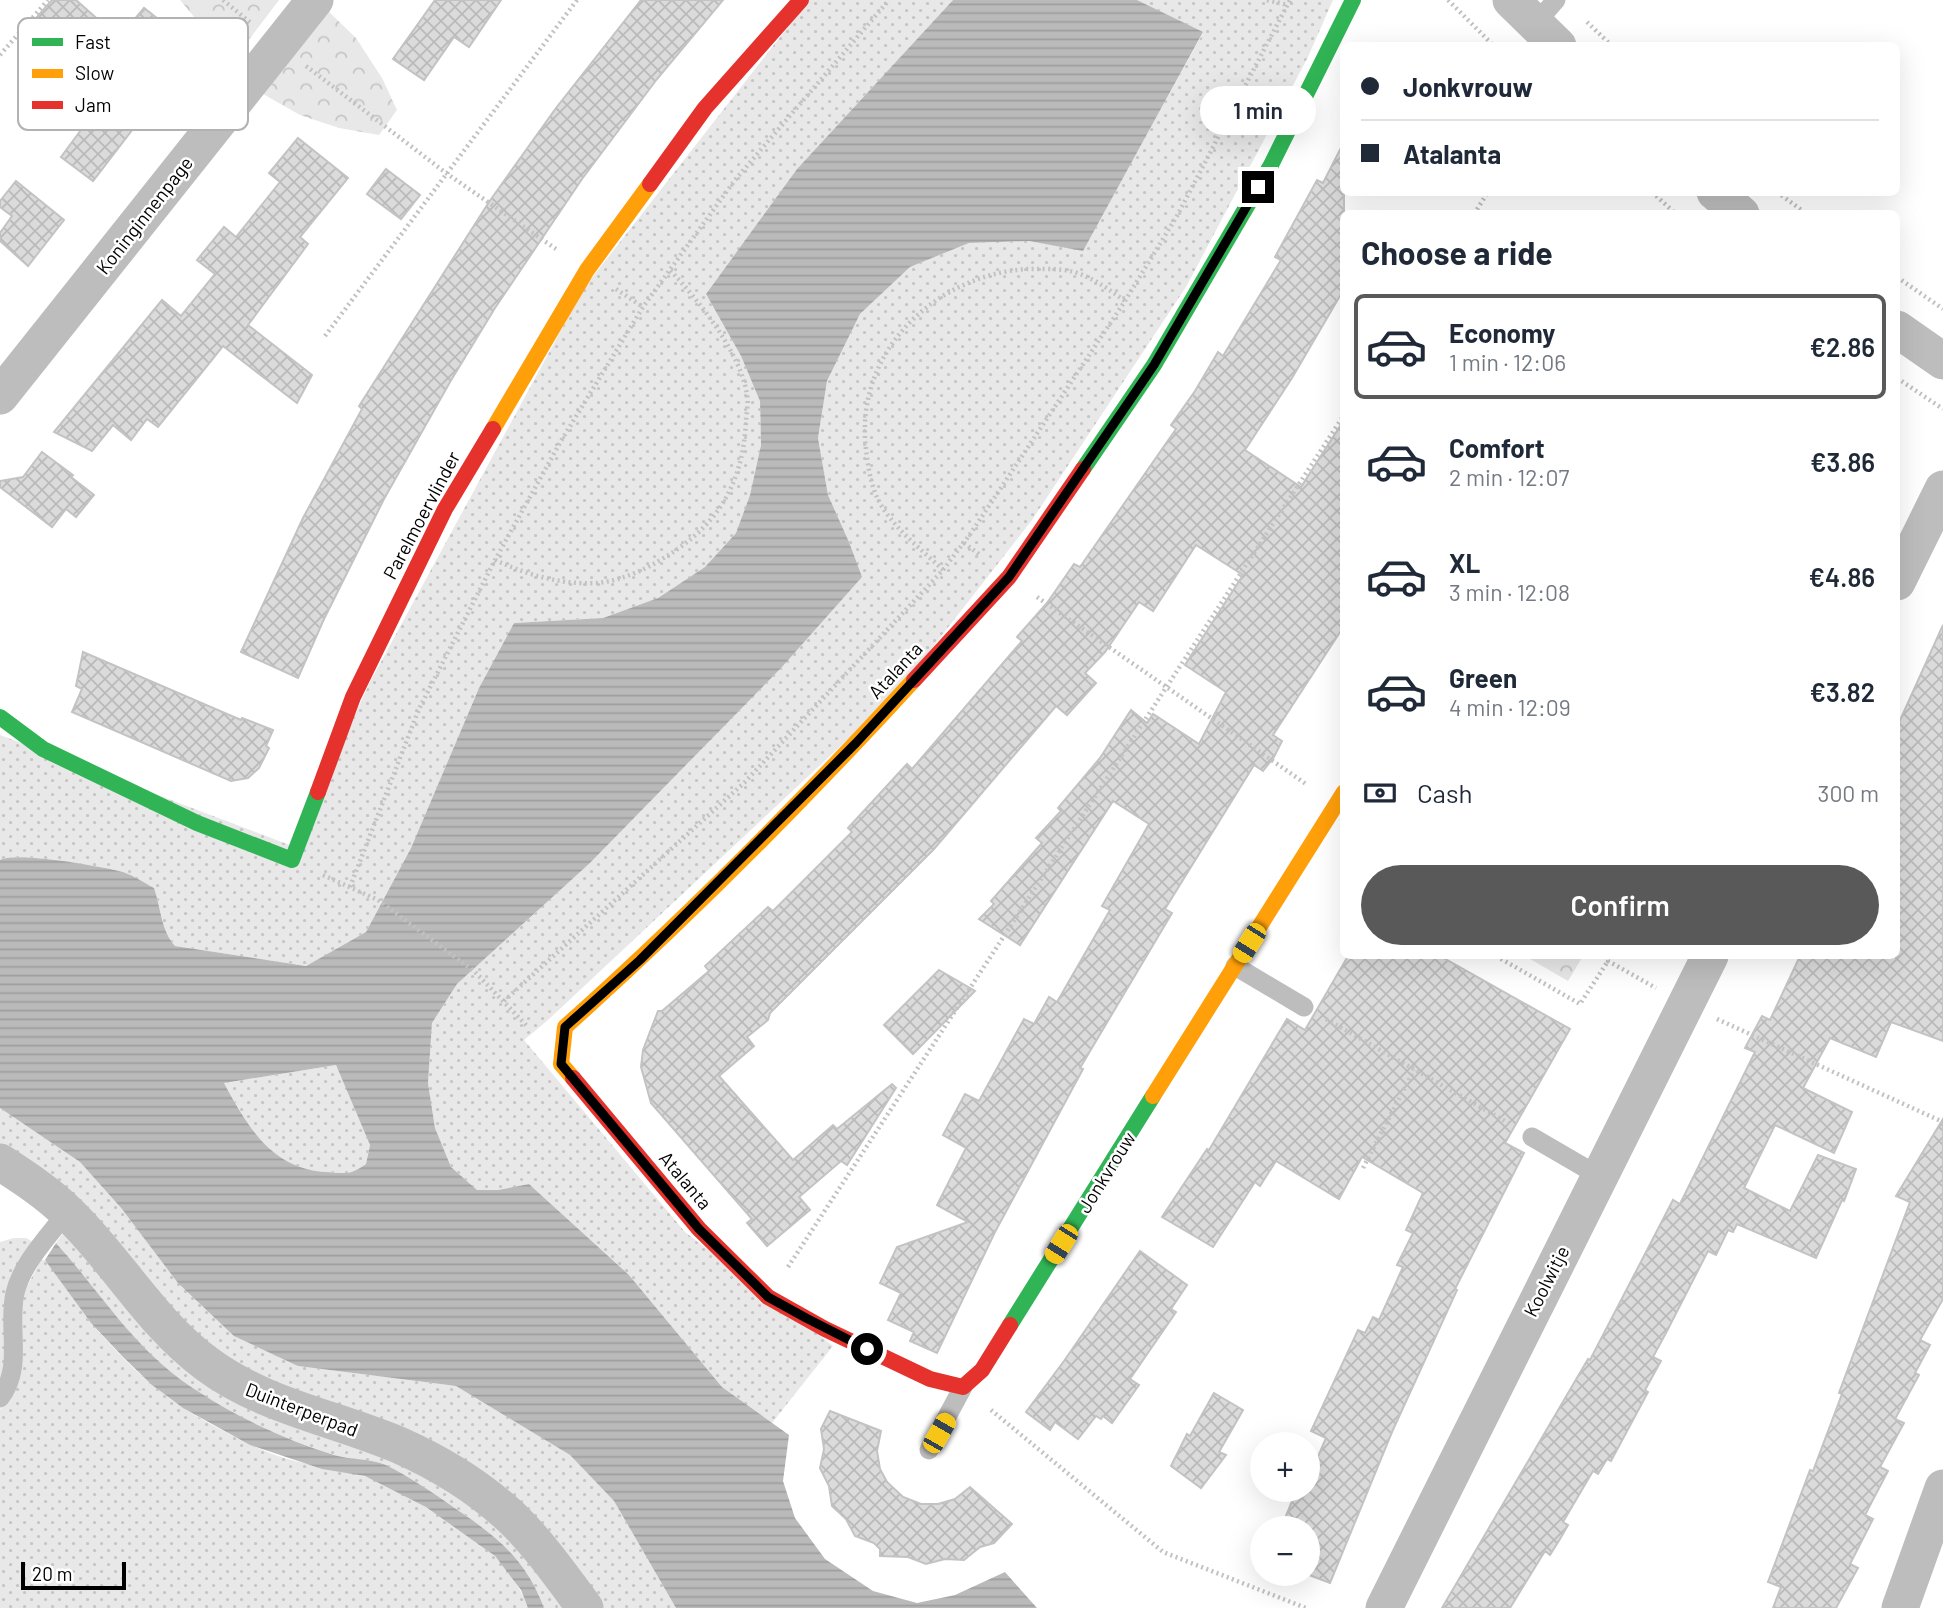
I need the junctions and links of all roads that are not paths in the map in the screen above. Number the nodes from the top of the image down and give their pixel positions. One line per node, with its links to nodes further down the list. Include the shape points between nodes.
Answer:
1 (315, 0): 4 (street, Koninginnenpage)
2 (801, 0): 11 (street, Parelmoervlinder, via 705,108 587,270 445,509 353,697 292,860 197,823 43,749)
3 (1353, 0): 20 (street, Atalanta, via 1271,165 1154,365 1009,577 856,743 640,960 565,1027 561,1064 699,1229 762,1291 825,1329 930,1379)
4 (248, 85)
5 (212, 130): 8 (street, Koninginnenpage)
6 (1900, 331): 7 (street)
7 (1943, 361)
8 (0, 396)
9 (1943, 489): 10 (street)
10 (1900, 576)
11 (0, 717)
12 (1340, 799): 14 (street, Jonkvrouw)
13 (1708, 959): 18 (street, Koolwitje)
14 (1235, 966): 15 (lane); 20 (street, Jonkvrouw, via 982,1370)
15 (1304, 1007)
16 (1532, 1137): 18 (lane)
17 (0, 1162): 19 (street, Duinterperpad)
18 (1599, 1176): 25 (street, Koolwitje)
19 (67, 1212): 21 (lane, via 25,1270 15,1292 14,1359); 24 (street, Duinterperpad, via 152,1312 206,1364 264,1397 401,1446 481,1492 513,1519)
20 (963, 1387): 22 (lane)
21 (0, 1398)
22 (929, 1450)
23 (1943, 1488): 26 (street)
24 (585, 1608)
25 (1384, 1608)
26 (1900, 1608)

